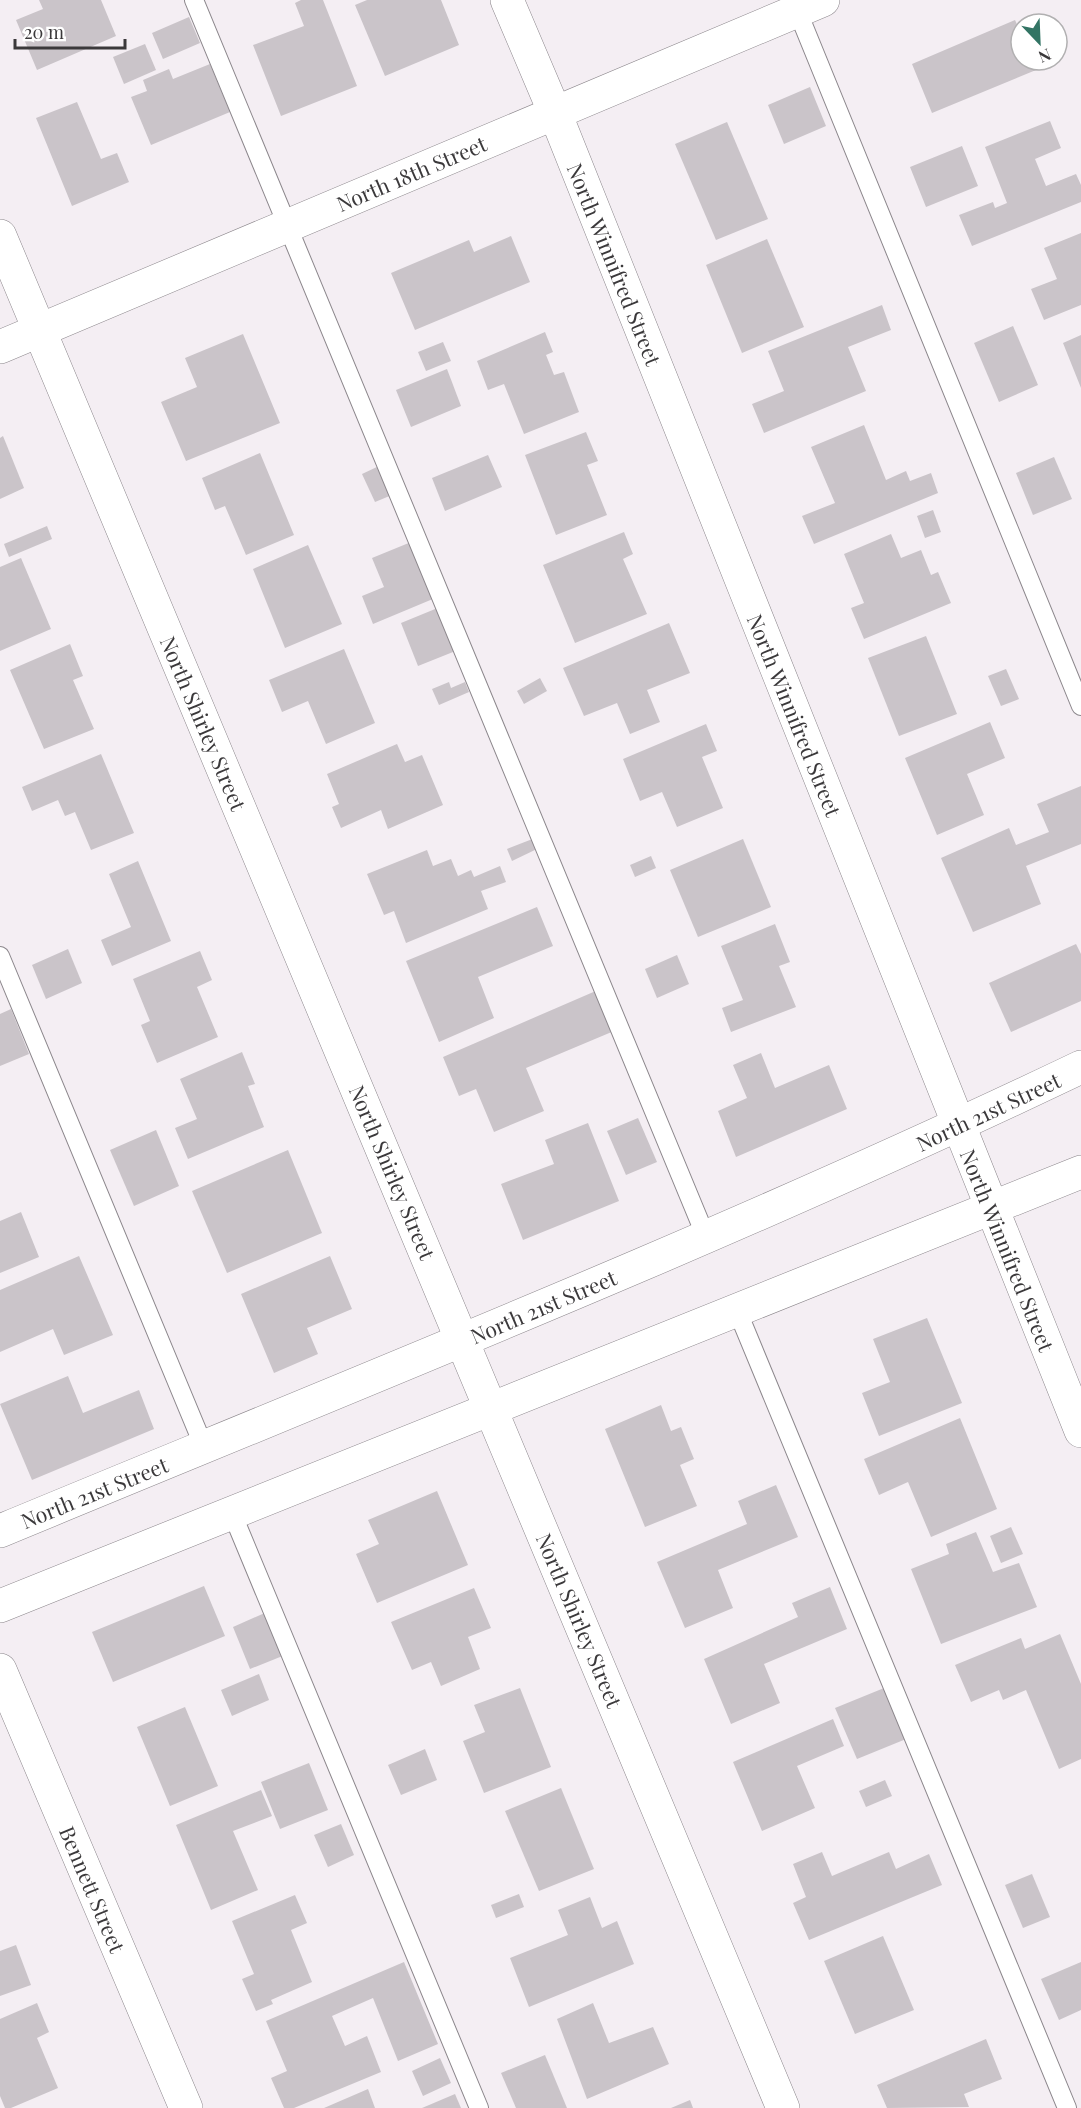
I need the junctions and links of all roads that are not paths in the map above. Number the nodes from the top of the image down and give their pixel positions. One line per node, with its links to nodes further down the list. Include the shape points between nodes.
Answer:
1 (194, 0): 5 (lane)
2 (507, 0): 4 (street, North Winnifred Street)
3 (805, 4): 4 (street, North 18th Street); 9 (lane)
4 (555, 112): 5 (street, North 18th Street); 12 (street, North Winnifred Street)
5 (287, 225): 7 (street, North 18th Street); 15 (lane)
6 (0, 236): 7 (street, North Shirley Street)
7 (39, 330): 8 (street, North 18th Street); 17 (street, North Shirley Street)
8 (0, 346)
9 (1081, 706)
10 (0, 956): 20 (lane)
11 (1081, 1067): 12 (street, North 21st Street)
12 (958, 1126): 14 (street, North Winnifred Street); 15 (street, North 21st Street)
13 (1081, 1172): 14 (street)
14 (991, 1208): 16 (street); 19 (street, North Winnifred Street)
15 (706, 1237): 17 (street, North 21st Street)
16 (736, 1310): 18 (street); 28 (lane)
17 (463, 1340): 18 (street, North Shirley Street); 20 (street, North 21st Street)
18 (492, 1407): 21 (street); 27 (street, North Shirley Street)
19 (1081, 1431)
20 (204, 1447): 22 (street, North 21st Street)
21 (232, 1513): 23 (street); 26 (lane)
22 (0, 1531)
23 (0, 1606)
24 (0, 1670): 25 (street, Bennett Street)
25 (186, 2108)
26 (479, 2108)
27 (783, 2108)
28 (1067, 2108)

